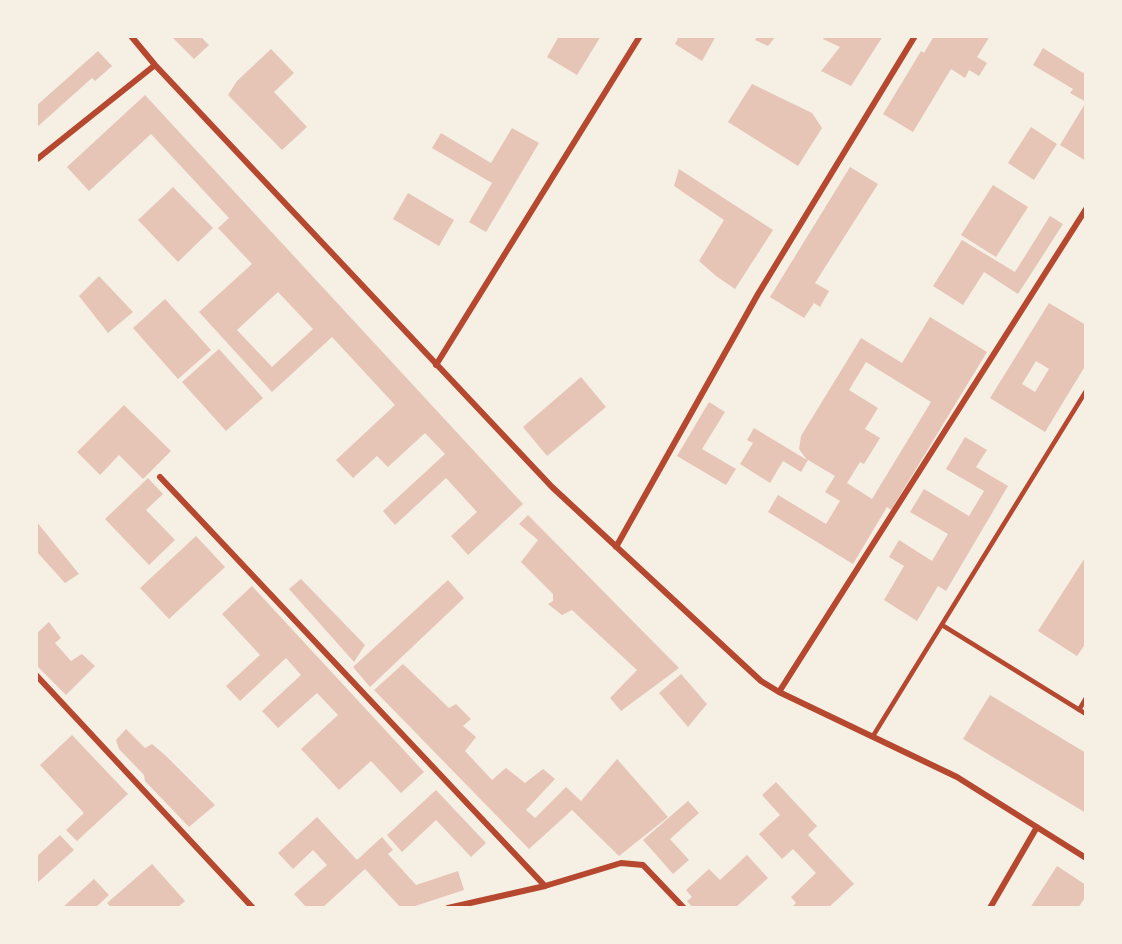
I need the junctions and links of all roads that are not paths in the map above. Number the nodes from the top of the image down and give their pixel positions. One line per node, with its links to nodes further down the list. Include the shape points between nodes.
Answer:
1 (131, 36): 4 (street)
2 (640, 36): 7 (street)
3 (915, 36): 10 (street, via 758,294)
4 (155, 65): 5 (street); 7 (street)
5 (36, 160)
6 (1086, 209): 13 (street)
7 (436, 364): 10 (street, via 552,487)
8 (1086, 391): 11 (lane)
9 (160, 477): 20 (street)
10 (616, 547): 13 (street, via 760,681)
11 (942, 625): 15 (lane); 17 (lane)
12 (36, 675): 21 (street)
13 (779, 692): 17 (street)
14 (1086, 698): 15 (lane)
15 (1079, 710): 16 (lane)
16 (1086, 714)
17 (873, 736): 18 (street, via 957,777)
18 (1036, 827): 19 (street); 24 (street)
19 (1086, 858)
20 (544, 886): 22 (street); 23 (street, via 621,863 642,865)
21 (253, 908)
22 (448, 908)
23 (684, 908)
24 (990, 908)

